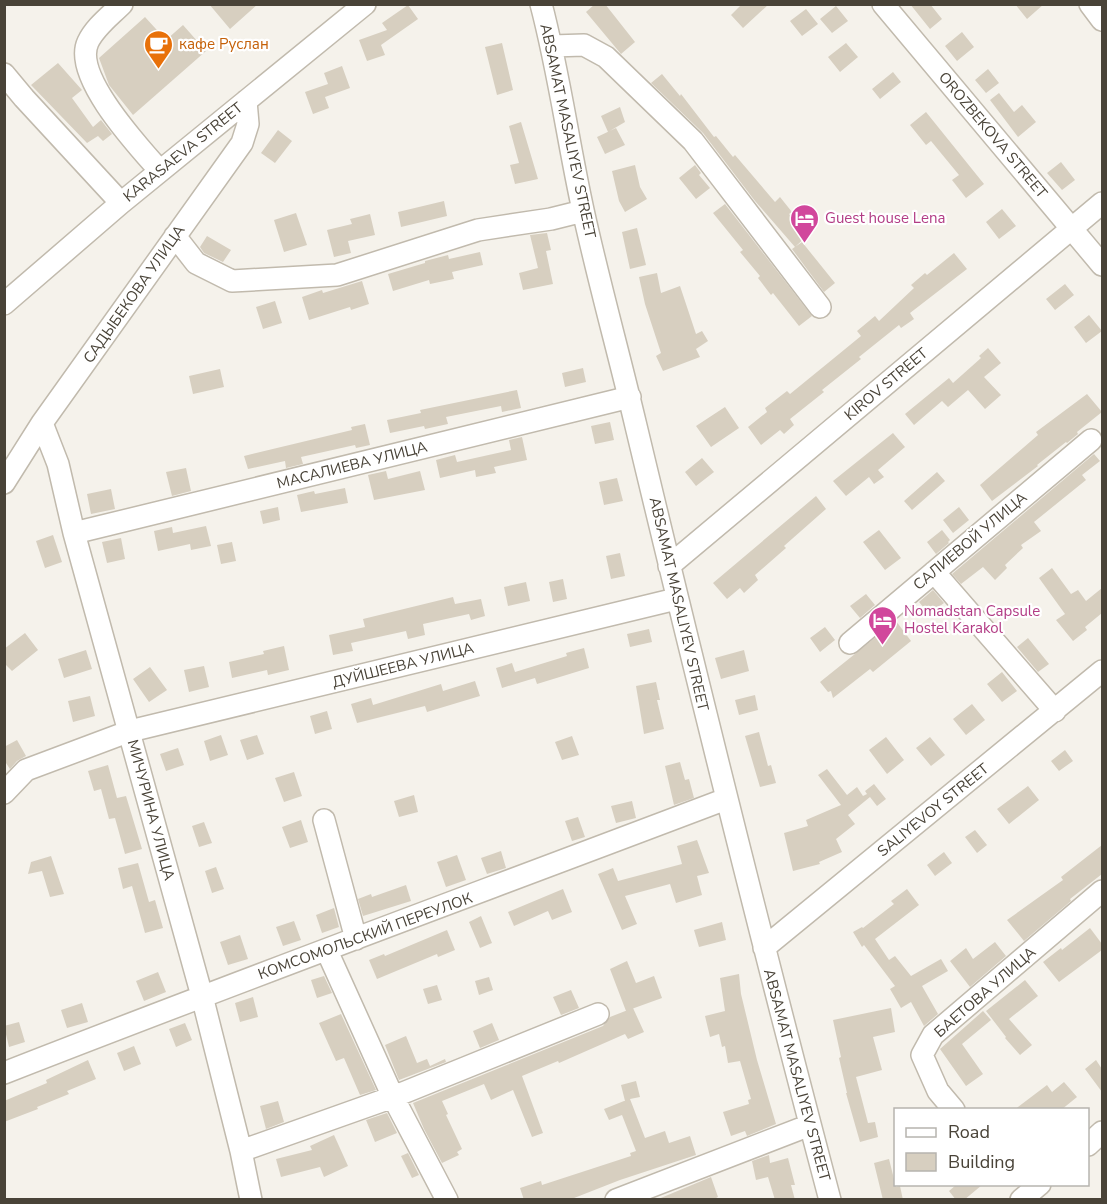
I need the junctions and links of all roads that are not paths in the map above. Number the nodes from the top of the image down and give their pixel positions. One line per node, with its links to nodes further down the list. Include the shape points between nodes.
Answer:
1 (122, 4): 10 (street, via 87,43 86,60 110,113)
2 (365, 4): 9 (street, KARASAEVA STREET)
3 (541, 4): 7 (street, ABSAMAT MASALIYEV STREET)
4 (883, 4): 14 (street, OROZBEKOVA STREET)
5 (1090, 4): 6 (street)
6 (1102, 20)
7 (552, 46): 13 (street, ABSAMAT MASALIYEV STREET); 18 (street, via 584,45 606,57 670,118 693,141)
8 (6, 78): 11 (street)
9 (246, 101): 10 (street, KARASAEVA STREET); 15 (street, САДЫБЕКОВА УЛИЦА, via 248,124 242,143)
10 (160, 171): 11 (street, KARASAEVA STREET)
11 (121, 203): 17 (street, KARASAEVA STREET)
12 (1102, 203): 14 (street, KIROV STREET)
13 (583, 211): 15 (street, via 478,230 337,275 232,281 196,263); 19 (street, ABSAMAT MASALIYEV STREET)
14 (1072, 228): 16 (street, OROZBEKOVA STREET); 24 (street, KIROV STREET)
15 (175, 236): 20 (street, САДЫБЕКОВА УЛИЦА)
16 (1102, 265)
17 (4, 304)
18 (820, 307)
19 (630, 397): 23 (street, МАСАЛИЕВА УЛИЦА); 24 (street, ABSAMAT MASALIYEV STREET)
20 (42, 423): 22 (street, САДЫБЕКОВА УЛИЦА); 23 (street, МИЧУРИНА УЛИЦА, via 58,464)
21 (1091, 440): 25 (street, САЛИЕВОЙ УЛИЦА)
22 (4, 483)
23 (74, 533): 30 (street, МИЧУРИНА УЛИЦА)
24 (669, 566): 26 (street, ABSAMAT MASALIYEV STREET)
25 (934, 572): 27 (street, САЛИЕВОЙ УЛИЦА); 29 (street)
26 (676, 599): 30 (street, ДУЙШЕЕВА УЛИЦА); 32 (street, ABSAMAT MASALIYEV STREET)
27 (850, 643)
28 (1102, 671): 29 (street, SALIYEVOY STREET)
29 (1055, 711): 36 (street, SALIYEVOY STREET)
30 (130, 731): 31 (street, ДУЙШЕЕВА УЛИЦА, via 26,770); 38 (street, МИЧУРИНА УЛИЦА)
31 (4, 793)
32 (726, 799): 35 (street, КОМСОМОЛЬСКИЙ ПЕРЕУЛОК); 36 (street, ABSAMAT MASALIYEV STREET)
33 (324, 820): 35 (street)
34 (1102, 891): 42 (street, БАЕТОВА УЛИЦА, via 933,1035 922,1055 938,1091)
35 (356, 939): 37 (street, КОМСОМОЛЬСКИЙ ПЕРЕУЛОК)
36 (764, 948): 43 (street, ABSAMAT MASALIYEV STREET)
37 (327, 951): 38 (street, КОМСОМОЛЬСКИЙ ПЕРЕУЛОК); 41 (street)
38 (202, 996): 40 (street, КОМСОМОЛЬСКИЙ ПЕРЕУЛОК); 46 (street, МИЧУРИНА УЛИЦА)
39 (598, 1014): 41 (street)
40 (4, 1073)
41 (393, 1097): 46 (street); 48 (street)
42 (952, 1108)
43 (810, 1125): 49 (street); 50 (street, ABSAMAT MASALIYEV STREET)
44 (1102, 1132): 45 (street)
45 (1089, 1144)
46 (241, 1151): 47 (street, МИЧУРИНА УЛИЦА)
47 (251, 1200)
48 (447, 1200)
49 (616, 1200)
50 (830, 1200)

